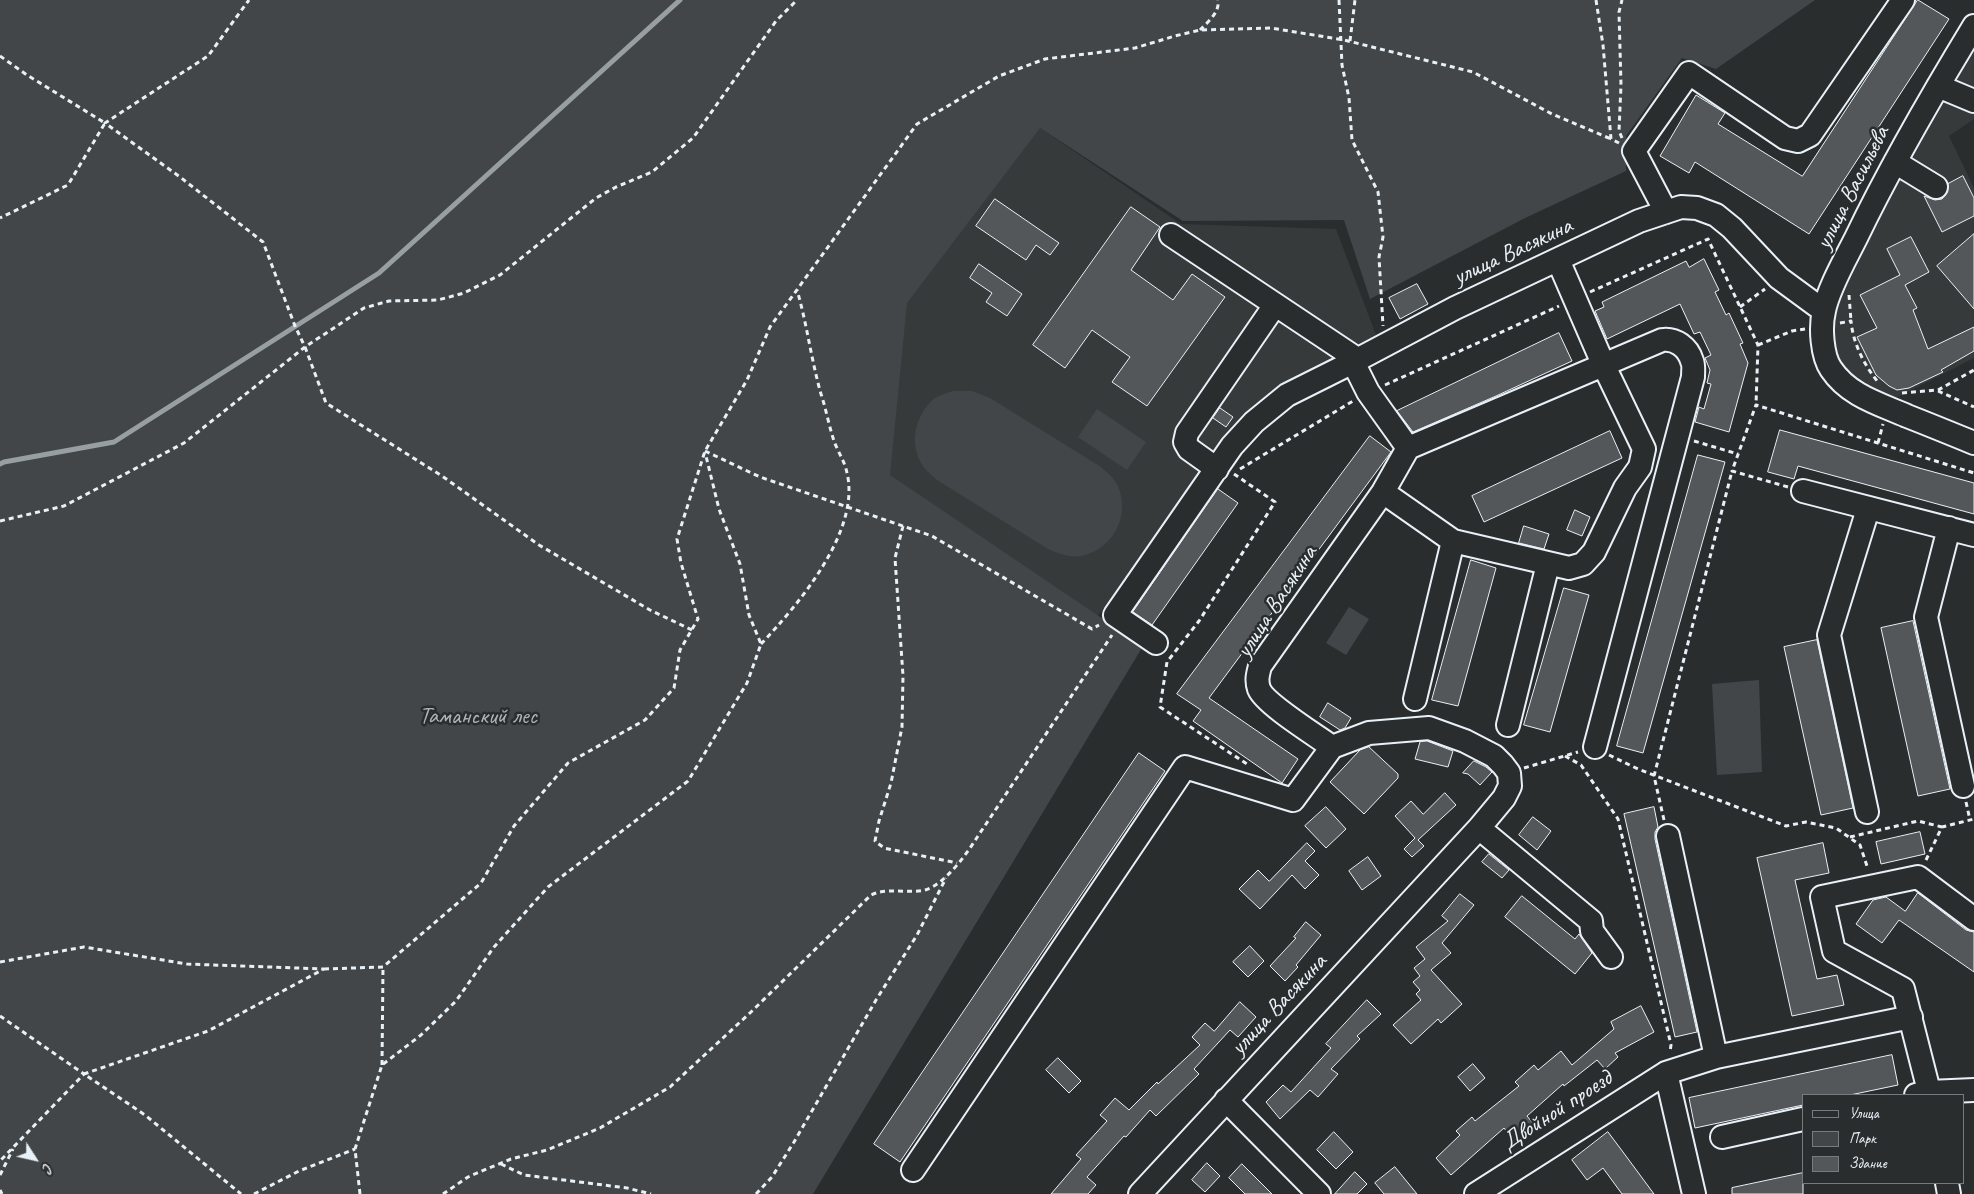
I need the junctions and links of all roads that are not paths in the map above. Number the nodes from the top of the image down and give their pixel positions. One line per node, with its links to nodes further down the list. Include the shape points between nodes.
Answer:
1 (1903, 0): 7 (street, via 1810,135 1798,141 1785,138 1689,73 1634,151)
2 (1974, 26): 3 (street, улица Васильева)
3 (1938, 86): 4 (street); 5 (street, улица Васильева)
4 (1973, 97)
5 (1895, 162): 6 (street); 11 (street, улица Васильева, via 1847,256)
6 (1936, 187)
7 (1666, 212): 9 (street, улица Васякина, via 1639,221); 11 (street, улица Васякина, via 1689,207 1716,215 1780,278)
8 (1171, 235): 10 (street)
9 (1558, 260): 12 (street, улица Васякина, via 1455,308); 13 (street)
10 (1276, 305): 12 (street); 18 (street, via 1187,434 1185,442 1189,450)
11 (1824, 311): 14 (street, улица Васильева, via 1822,350 1840,382 1876,404)
12 (1355, 361): 15 (street, via 1368,392); 18 (street, улица Васякина, via 1287,395 1254,422)
13 (1604, 366): 15 (street); 16 (street); 17 (street, via 1662,340 1680,343 1692,361 1693,377)
14 (1974, 443)
15 (1408, 448): 20 (street, улица Васякина)
16 (1644, 449): 17 (street); 25 (street, via 1640,467 1625,488 1594,552 1583,564 1568,568)
17 (1671, 460): 30 (street)
18 (1216, 469): 26 (street, улица Васякина, via 1118,617)
19 (1803, 491): 21 (street)
20 (1383, 492): 24 (street); 29 (street, улица Васякина, via 1260,666 1257,678 1268,701)
21 (1868, 508): 22 (street); 32 (street, via 1829,635)
22 (1949, 528): 23 (street); 31 (street, via 1926,617)
23 (1974, 535)
24 (1453, 541): 25 (street); 27 (street)
25 (1548, 564): 28 (street)
26 (1156, 643)
27 (1415, 699)
28 (1508, 725)
29 (1332, 747): 33 (street, улица Васякина, via 1369,734 1429,728 1494,756 1508,773 1510,786); 45 (street, via 1293,800 1185,767)
30 (1594, 748)
31 (1963, 786)
32 (1867, 812)
33 (1479, 828): 36 (street, via 1590,921 1592,932); 42 (street, улица Васякина)
34 (1668, 836): 38 (street)
35 (1974, 919): 37 (street, via 1918,877 1822,897 1834,951 1903,989)
36 (1611, 957)
37 (1911, 1017): 38 (street, Двойной проезд); 41 (street)
38 (1716, 1057): 39 (street, Двойной проезд)
39 (1666, 1073): 48 (street, Двойной проезд); 49 (street)
40 (1974, 1090): 41 (street)
41 (1924, 1094)
42 (1226, 1100): 46 (street, улица Васякина); 47 (street)
43 (1802, 1120): 44 (street)
44 (1722, 1137)
45 (913, 1170)
46 (1140, 1194)
47 (1319, 1194)
48 (1476, 1194)
49 (1694, 1194)

